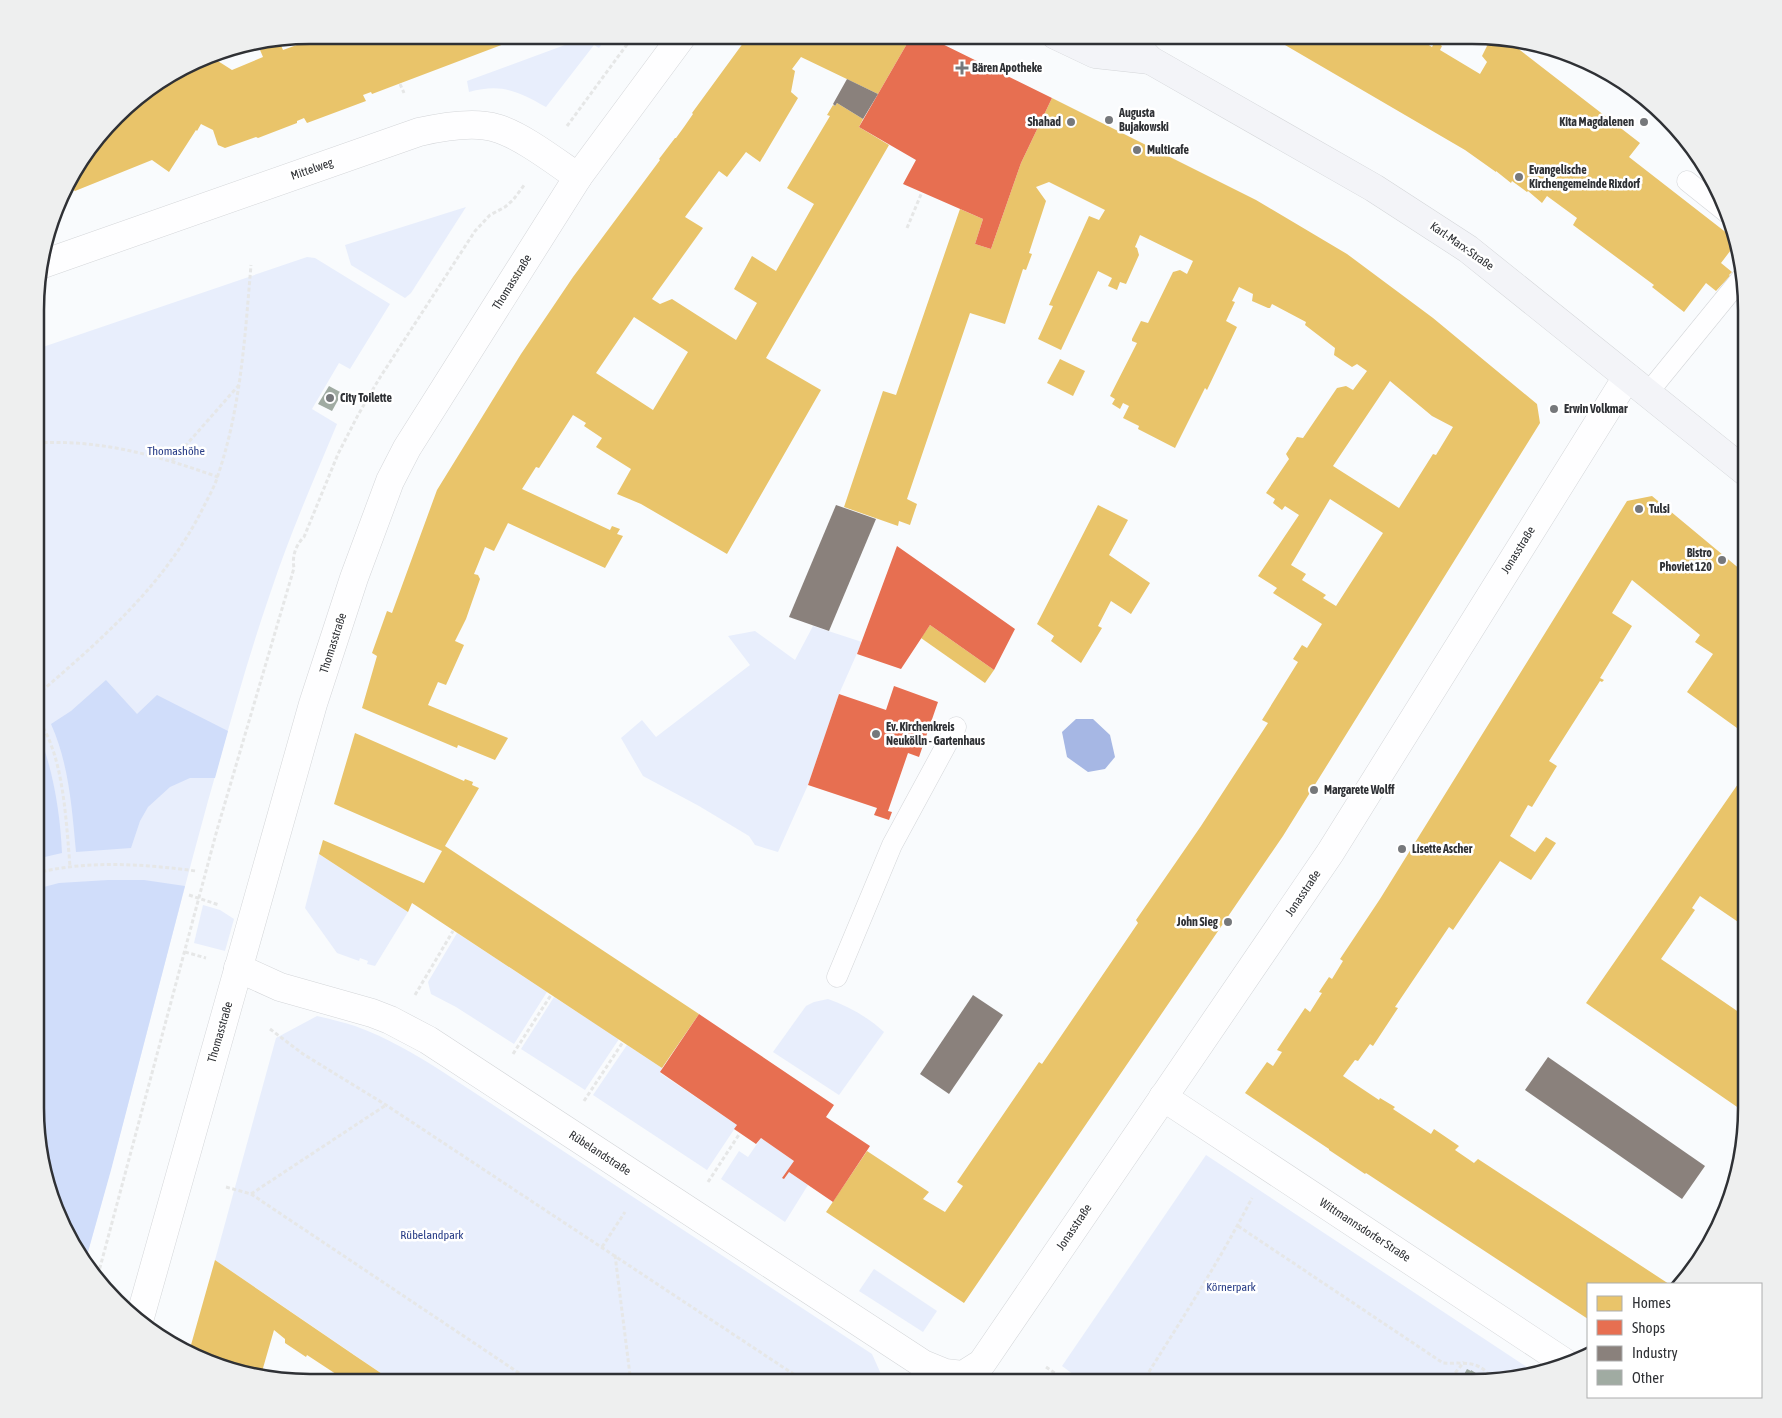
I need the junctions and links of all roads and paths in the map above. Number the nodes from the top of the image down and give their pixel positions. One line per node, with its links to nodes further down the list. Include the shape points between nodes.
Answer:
1 (627, 44): 8 (path)
2 (676, 44): 9 (street, Thomasstraße)
3 (1074, 44): 5 (main road, Karl-Marx-Straße, via 1095,54)
4 (1135, 44): 5 (main road, Karl-Marx-Straße)
5 (1150, 60): 18 (main road, Karl-Marx-Straße, via 1441,230 1502,274)
6 (400, 84): 7 (path)
7 (404, 93)
8 (584, 102)
9 (578, 177): 15 (street, Mittelweg, via 496,128 480,125 436,128); 35 (street, Thomasstraße, via 406,448 390,480 313,704)
10 (1687, 181): 13 (lane)
11 (922, 192): 14 (path)
12 (513, 200): 32 (path, via 475,231 379,379 338,454 304,538 298,543 294,568)
13 (1717, 205)
14 (908, 228)
15 (48, 262)
16 (251, 266): 19 (path)
17 (1737, 284): 20 (lane)
18 (1627, 377): 20 (main road, Karl-Marx-Straße); 42 (street, Jonasstraße, via 1330,853)
19 (239, 385): 22 (path); 24 (path)
20 (1647, 394): 23 (main road, Karl-Marx-Straße)
21 (44, 442): 22 (path, via 109,446)
22 (172, 460): 24 (path)
23 (1738, 466)
24 (218, 477): 25 (path, via 194,526 156,580 109,631)
25 (44, 689)
26 (44, 726): 28 (path, via 58,770)
27 (956, 727): 36 (lane, via 892,845)
28 (70, 866): 29 (path); 30 (path, via 133,864)
29 (44, 871)
30 (196, 871)
31 (189, 895): 32 (path)
32 (199, 899): 33 (path); 54 (path)
33 (223, 906)
34 (453, 930): 38 (path)
35 (238, 968): 47 (street, Rübelandstraße, via 280,987 390,1020 428,1040); 55 (street, Thomasstraße)
36 (836, 977)
37 (551, 994): 41 (path)
38 (415, 995)
39 (270, 1029): 44 (path, via 302,1054)
40 (623, 1042): 43 (path)
41 (512, 1055)
42 (1163, 1097): 46 (street, Wittmannsdorfer Straße); 63 (street, Jonasstraße, via 982,1363)
43 (583, 1101)
44 (386, 1106): 50 (path); 52 (path)
45 (740, 1133): 48 (path)
46 (1268, 1166): 51 (path); 56 (street, Wittmannsdorfer Straße)
47 (645, 1182): 52 (path); 62 (street, Rübelandstraße)
48 (707, 1183)
49 (226, 1187): 50 (path)
50 (251, 1194): 59 (path)
51 (1238, 1226): 57 (path, via 1443,1363); 65 (path)
52 (602, 1247): 53 (path)
53 (616, 1255): 60 (path); 61 (path)
54 (99, 1270)
55 (141, 1314)
56 (1560, 1359)
57 (1464, 1362): 66 (path); 67 (path, via 1474,1364)
58 (1046, 1367): 64 (path)
59 (522, 1374)
60 (630, 1374)
61 (794, 1374)
62 (937, 1374)
63 (966, 1374)
64 (1057, 1374)
65 (1148, 1374)
66 (1454, 1374)
67 (1489, 1374)

